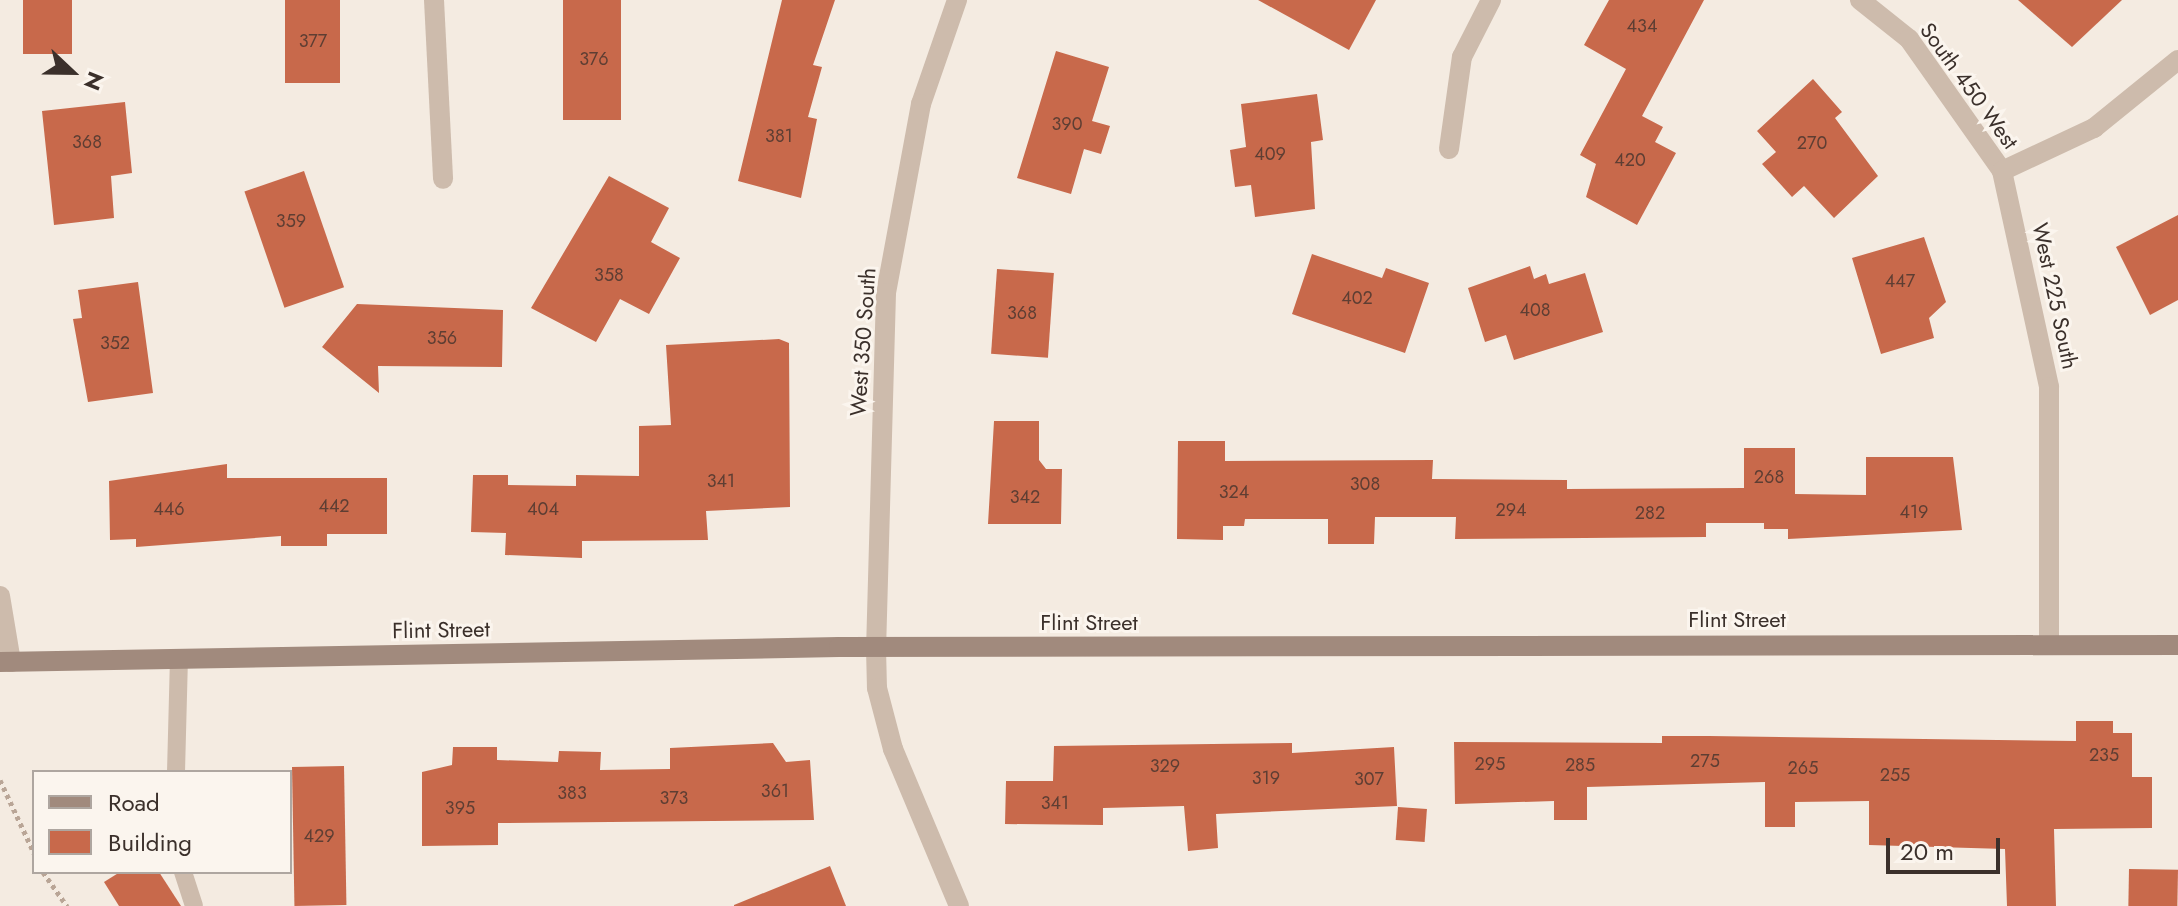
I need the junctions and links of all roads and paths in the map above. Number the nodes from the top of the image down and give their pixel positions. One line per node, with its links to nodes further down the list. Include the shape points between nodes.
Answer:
1 (434, 0): 8 (street)
2 (957, 0): 12 (street, West 350 South, via 921,104 886,293)
3 (1491, 0): 6 (street, via 1462,57)
4 (1860, 0): 7 (street, South 450 West, via 1909,39)
5 (2178, 60): 7 (street, via 2094,128)
6 (1449, 149)
7 (2002, 171): 10 (street, West 225 South, via 2049,387)
8 (443, 179)
9 (0, 596): 14 (street)
10 (2049, 643): 11 (street, Flint Street); 12 (street, Flint Street)
11 (2178, 645)
12 (876, 648): 13 (street, Flint Street); 22 (street, West 350 South, via 893,749)
13 (179, 658): 14 (street, Flint Street); 15 (lane)
14 (6, 662)
15 (176, 770)
16 (0, 780): 17 (path)
17 (32, 849)
18 (44, 874): 21 (path)
19 (184, 874): 20 (lane)
20 (194, 905)
21 (67, 906)
22 (959, 906)

